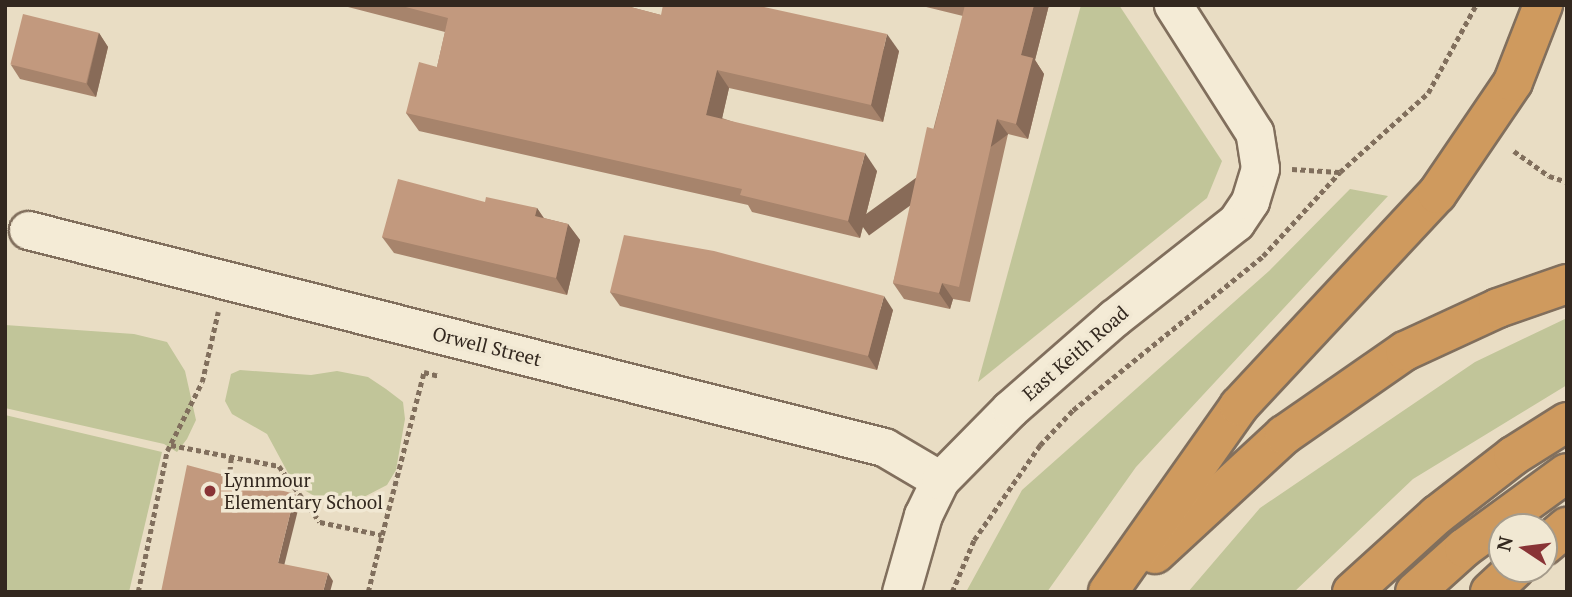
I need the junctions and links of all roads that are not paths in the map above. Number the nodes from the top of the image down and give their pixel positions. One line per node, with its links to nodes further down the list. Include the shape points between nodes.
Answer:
1 (1172, 5): 7 (street, East Keith Road, via 1254,132 1260,168 1254,193 1236,222 1104,327 1010,409)
2 (1543, 5): 9 (highway, via 1513,82 1437,194 1239,406)
3 (27, 230): 7 (street, Orwell Street, via 884,447)
4 (1567, 284): 10 (highway, via 1498,308 1405,351 1284,435)
5 (1567, 422): 11 (highway, via 1513,456 1437,515)
6 (1567, 473): 12 (highway, via 1464,548)
7 (940, 480): 8 (street, East Keith Road, via 923,516)
8 (901, 592)
9 (1108, 592)
10 (1114, 592)
11 (1352, 592)
12 (1415, 592)

